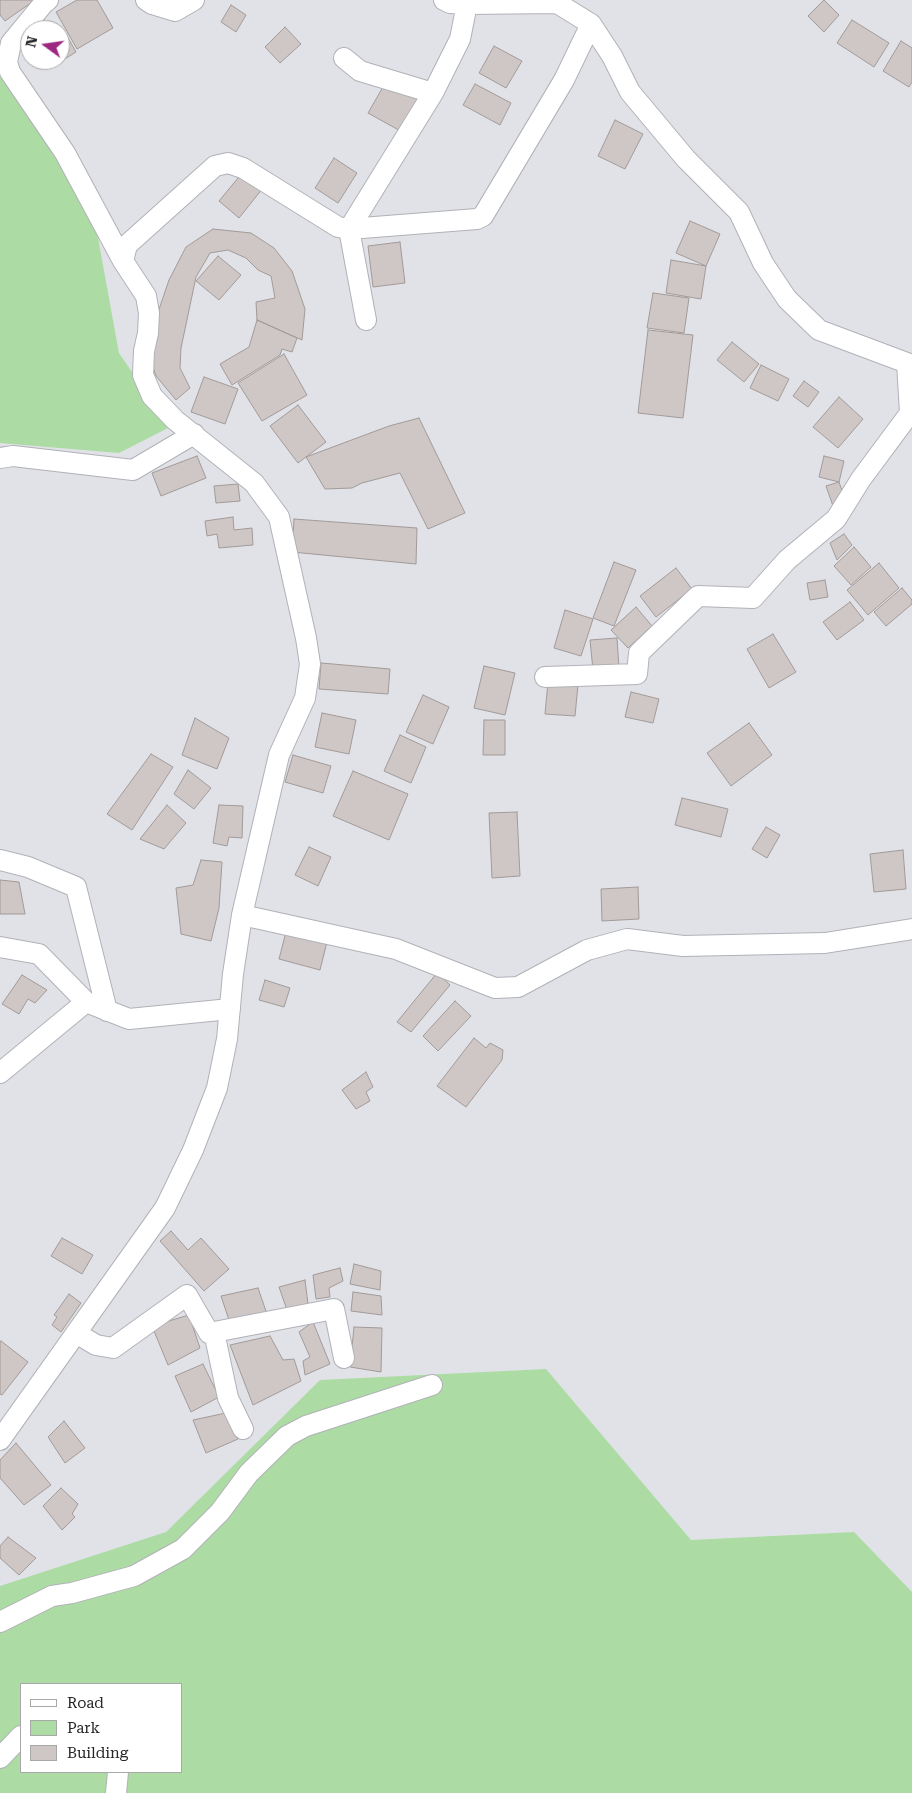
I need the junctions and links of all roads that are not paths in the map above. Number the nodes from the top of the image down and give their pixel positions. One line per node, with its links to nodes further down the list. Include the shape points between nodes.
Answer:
1 (48, 0): 10 (street, via 11,43 7,62 10,72 65,153)
2 (146, 0): 3 (street, via 175,11)
3 (194, 0)
4 (444, 0): 5 (street)
5 (468, 4): 6 (street, via 557,3); 8 (street, via 460,39)
6 (591, 24): 9 (street, via 564,80 484,216); 14 (street, via 630,92 686,158 739,212 763,263 788,299 820,330 907,363 910,413 861,478 836,519 787,560 753,598 698,596 639,653 637,674)
7 (344, 58): 8 (street, via 360,71)
8 (434, 93): 9 (street)
9 (349, 229): 10 (street, via 338,227 243,168 228,163 215,166 127,245); 11 (street)
10 (123, 260): 12 (street, via 146,296 149,313 143,375 152,396)
11 (366, 320)
12 (194, 434): 13 (street, via 133,470 13,456); 16 (street, via 254,483 279,517 310,664 305,698 279,755)
13 (0, 458)
14 (545, 677)
15 (0, 860): 21 (street, via 28,867 76,887)
16 (242, 914): 17 (street, via 396,949 495,988 518,987 587,950 627,940 683,946 826,943); 20 (street)
17 (912, 929)
18 (0, 947): 19 (street, via 39,954)
19 (86, 1002): 21 (street); 22 (street)
20 (230, 1009): 21 (street, via 129,1019); 24 (street, via 217,1088 193,1150 165,1208)
21 (107, 1011)
22 (0, 1073)
23 (214, 1332): 24 (street, via 209,1333 187,1295 113,1348 96,1345); 25 (street, via 334,1309); 27 (street, via 228,1398)
24 (76, 1333): 28 (street)
25 (344, 1358)
26 (432, 1385): 29 (street, via 306,1426 287,1436 249,1473 220,1512 183,1549 134,1576 52,1596)
27 (243, 1429)
28 (0, 1440)
29 (0, 1622)
30 (20, 1737): 31 (street)
31 (0, 1758)
32 (118, 1773): 33 (street)
33 (116, 1793)

